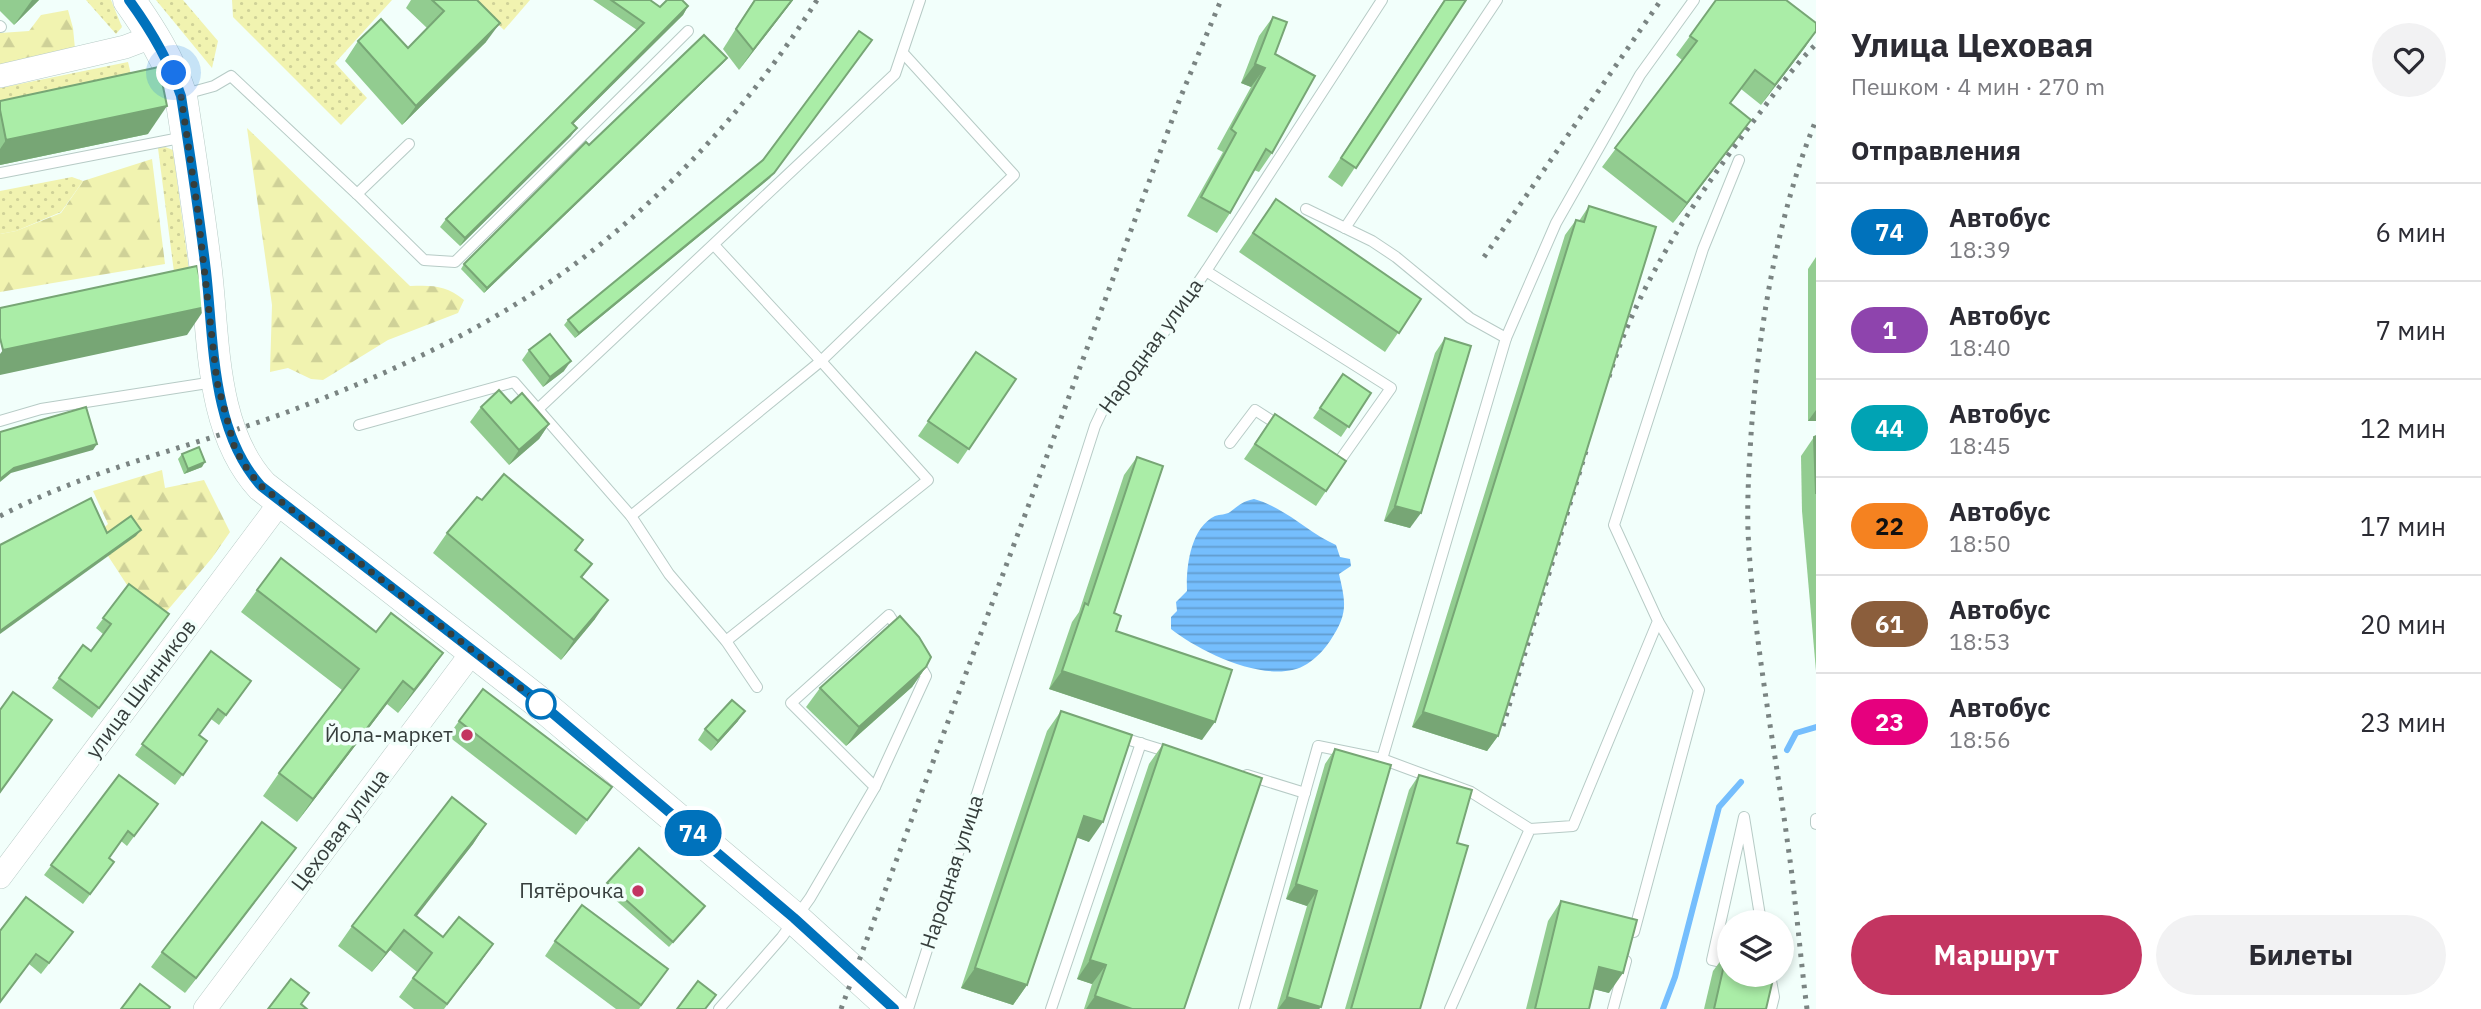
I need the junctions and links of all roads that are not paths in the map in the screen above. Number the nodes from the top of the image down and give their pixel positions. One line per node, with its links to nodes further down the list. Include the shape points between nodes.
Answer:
1 (129, 0): 7 (main road)
2 (920, 0): 8 (lane)
3 (1381, 0): 19 (lane)
4 (1497, 0): 17 (lane)
5 (1694, 0): 20 (lane, via 1640,75 1556,223)
6 (688, 31): 15 (lane, via 455,262 424,260)
7 (155, 36): 9 (street); 10 (main road)
8 (903, 52): 18 (lane, via 895,74); 21 (lane, via 1014,175)
9 (0, 76)
10 (181, 96): 11 (main road); 15 (lane, via 231,76)
11 (187, 136): 14 (lane); 22 (main road, via 200,275)
12 (409, 144): 15 (lane)
13 (1739, 159): 31 (lane, via 1703,249 1614,525)
14 (0, 173)
15 (357, 194)
16 (1306, 209): 17 (lane)
17 (1345, 228): 20 (lane, via 1396,257 1470,318)
18 (714, 245): 21 (lane); 23 (lane)
19 (1206, 271): 28 (lane, Народная улица, via 1391,388 1338,463); 55 (lane, Народная улица, via 1095,426)
20 (1506, 338): 38 (lane)
21 (821, 361): 30 (lane); 32 (lane, via 928,480)
22 (217, 382): 24 (lane, via 41,409); 29 (main road, via 235,449 261,486)
23 (538, 410): 25 (lane, via 514,382); 30 (lane)
24 (0, 421)
25 (359, 425)
26 (1286, 430): 27 (lane, via 1255,410)
27 (1230, 443)
28 (1318, 449)
29 (282, 500): 33 (main road); 43 (street, улица Шинников)
30 (631, 516): 32 (lane, via 669,574)
31 (1658, 621): 42 (lane, via 1573,826); 48 (lane, via 1699,690)
32 (726, 641): 34 (lane)
33 (474, 650): 46 (main road); 52 (street, Цеховая улица)
34 (757, 687)
35 (1104, 731): 36 (lane)
36 (1142, 743): 37 (lane); 56 (lane)
37 (1179, 755)
38 (1381, 759): 41 (lane, via 1318,746); 42 (lane, via 1471,792)
39 (1230, 770): 41 (lane)
40 (875, 787): 40 (lane, via 791,703 889,615 926,676); 46 (lane, via 822,880)
41 (1305, 793): 57 (lane)
42 (1530, 829): 58 (lane)
43 (0, 877)
44 (1723, 910): 45 (lane, via 1744,817)
45 (1759, 910)
46 (794, 918): 53 (lane); 54 (main road)
47 (1717, 938): 50 (lane, via 1712,960)
48 (1631, 943)
49 (1627, 956): 59 (lane)
50 (1717, 961)
51 (1772, 987): 60 (lane)
52 (205, 1009)
53 (719, 1009)
54 (894, 1009)
55 (908, 1009)
56 (1051, 1009)
57 (1244, 1009)
58 (1450, 1009)
59 (1613, 1009)
60 (1771, 1009)

